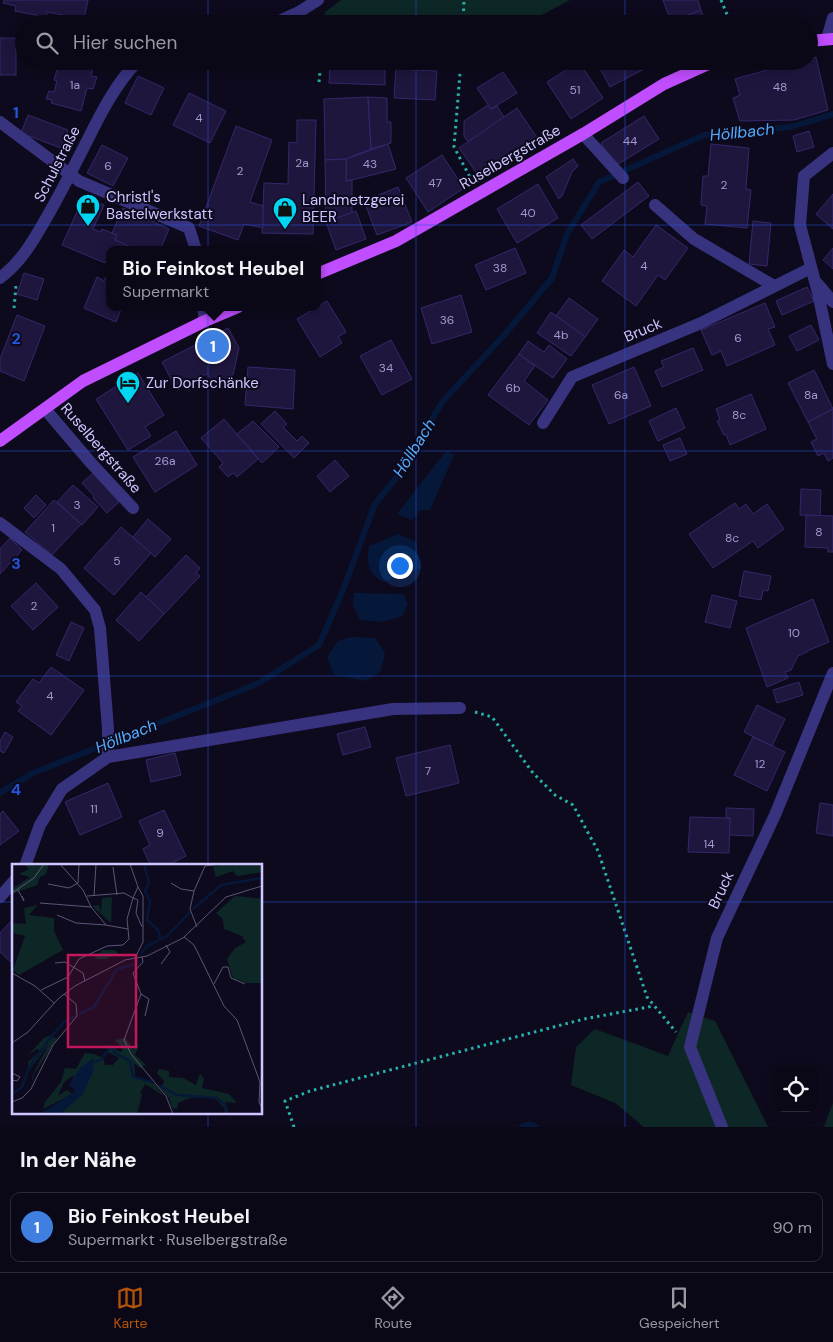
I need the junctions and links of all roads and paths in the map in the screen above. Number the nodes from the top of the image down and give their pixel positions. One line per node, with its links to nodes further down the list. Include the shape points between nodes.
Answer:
1 (318, 0): 4 (street)
2 (464, 0): 5 (path)
3 (721, 0): 6 (path)
4 (292, 15)
5 (463, 15)
6 (727, 15)
7 (833, 18): 8 (street)
8 (830, 39)
9 (129, 70): 17 (street, Schulstraße, via 104,108)
10 (320, 70): 13 (path)
11 (460, 70): 19 (path, via 454,148)
12 (695, 70): 15 (main road, Ruselbergstraße, via 664,84)
13 (319, 82)
14 (0, 122): 17 (street)
15 (583, 134): 18 (street); 19 (main road, Ruselbergstraße)
16 (833, 153): 22 (street, via 804,176 800,225)
17 (70, 174): 21 (street, via 189,228); 24 (street, Schulstraße, via 29,248)
18 (623, 178)
19 (479, 193): 23 (main road, Ruselbergstraße, via 396,240)
20 (655, 205): 26 (street, via 694,239)
21 (195, 246)
22 (811, 268): 25 (street); 26 (street, Bruck)
23 (321, 272)
24 (0, 278)
25 (815, 281): 28 (street); 33 (street)
26 (774, 286): 35 (street, Bruck, via 701,323 572,377)
27 (15, 294): 29 (path)
28 (833, 302)
29 (14, 308)
30 (204, 311): 32 (street)
31 (229, 311): 32 (main road, Ruselbergstraße)
32 (205, 321): 34 (main road, Ruselbergstraße, via 83,381)
33 (833, 364)
34 (45, 408): 36 (main road, Ruselbergstraße); 37 (street, Ruselbergstraße)
35 (543, 423)
36 (0, 441)
37 (133, 508)
38 (0, 522): 41 (street, via 61,569 95,610 100,628)
39 (833, 673): 46 (street, Bruck, via 775,814 717,938)
40 (460, 708): 41 (street, via 393,709); 45 (path, via 492,717 533,773 555,796 573,805 598,851 645,992)
41 (108, 756): 42 (street, via 62,789 40,826)
42 (26, 864)
43 (12, 883): 44 (street)
44 (0, 897)
45 (654, 1006): 46 (path); 47 (path, via 584,1019 310,1091 285,1101)
46 (690, 1047): 48 (street)
47 (294, 1127)
48 (722, 1127)

